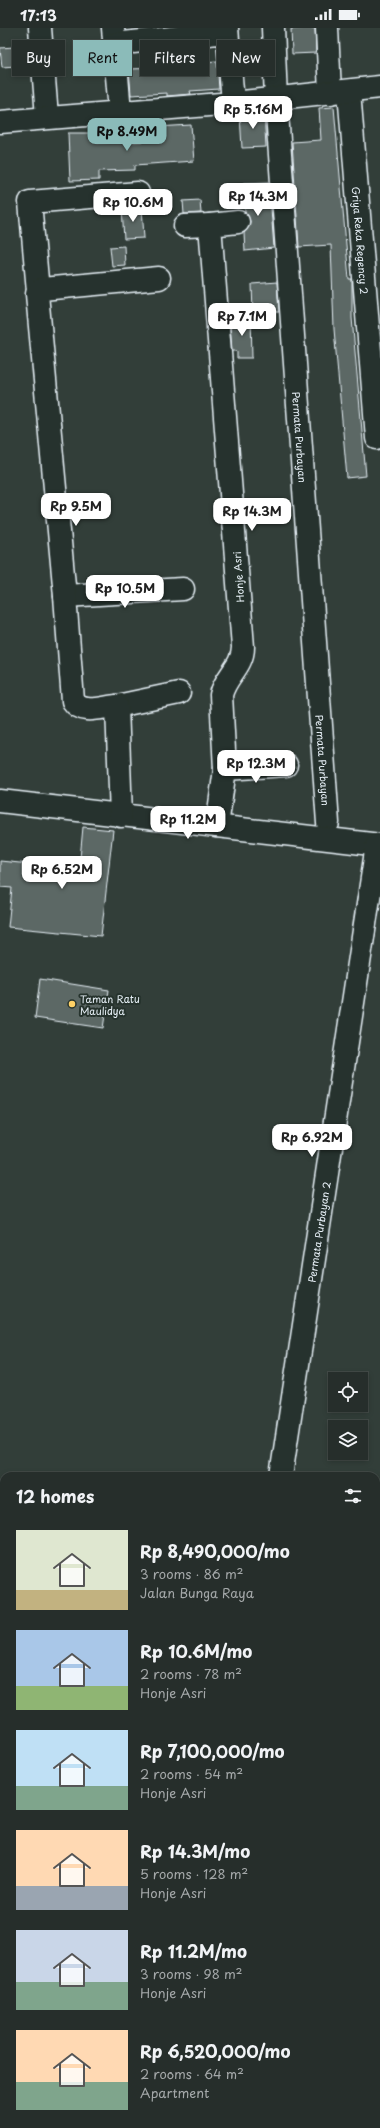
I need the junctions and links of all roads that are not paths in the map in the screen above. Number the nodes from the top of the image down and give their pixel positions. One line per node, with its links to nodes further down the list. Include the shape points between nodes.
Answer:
1 (40, 28): 11 (street)
2 (273, 28): 8 (street, Permata Purbayan)
3 (327, 28): 7 (street, Griya Reka Regency 2)
4 (227, 30): 5 (street); 9 (street)
5 (113, 36): 10 (street)
6 (380, 87): 7 (street)
7 (340, 92): 8 (street); 19 (street, Griya Reka Regency 2)
8 (276, 99): 9 (street); 28 (street, Permata Purbayan)
9 (233, 103): 10 (street)
10 (120, 112): 11 (street)
11 (47, 117): 12 (street)
12 (0, 122)
13 (138, 193): 18 (street, via 30,202)
14 (238, 222): 15 (street)
15 (210, 225): 16 (street); 25 (street, Honje Asri, via 244,647 242,660 223,686 220,695)
16 (185, 226)
17 (158, 278): 18 (street)
18 (38, 291): 21 (street)
19 (377, 438)
20 (183, 589): 21 (street)
21 (65, 596): 23 (street, via 73,701 77,707 86,709)
22 (179, 693): 23 (street)
23 (116, 706): 27 (street)
24 (286, 765): 25 (street)
25 (225, 769): 29 (street, Honje Asri)
26 (0, 801): 27 (street)
27 (121, 816): 29 (street)
28 (328, 822)
29 (217, 826): 30 (street)
30 (378, 845): 31 (street, Permata Purbayan 2)
31 (282, 1472)

